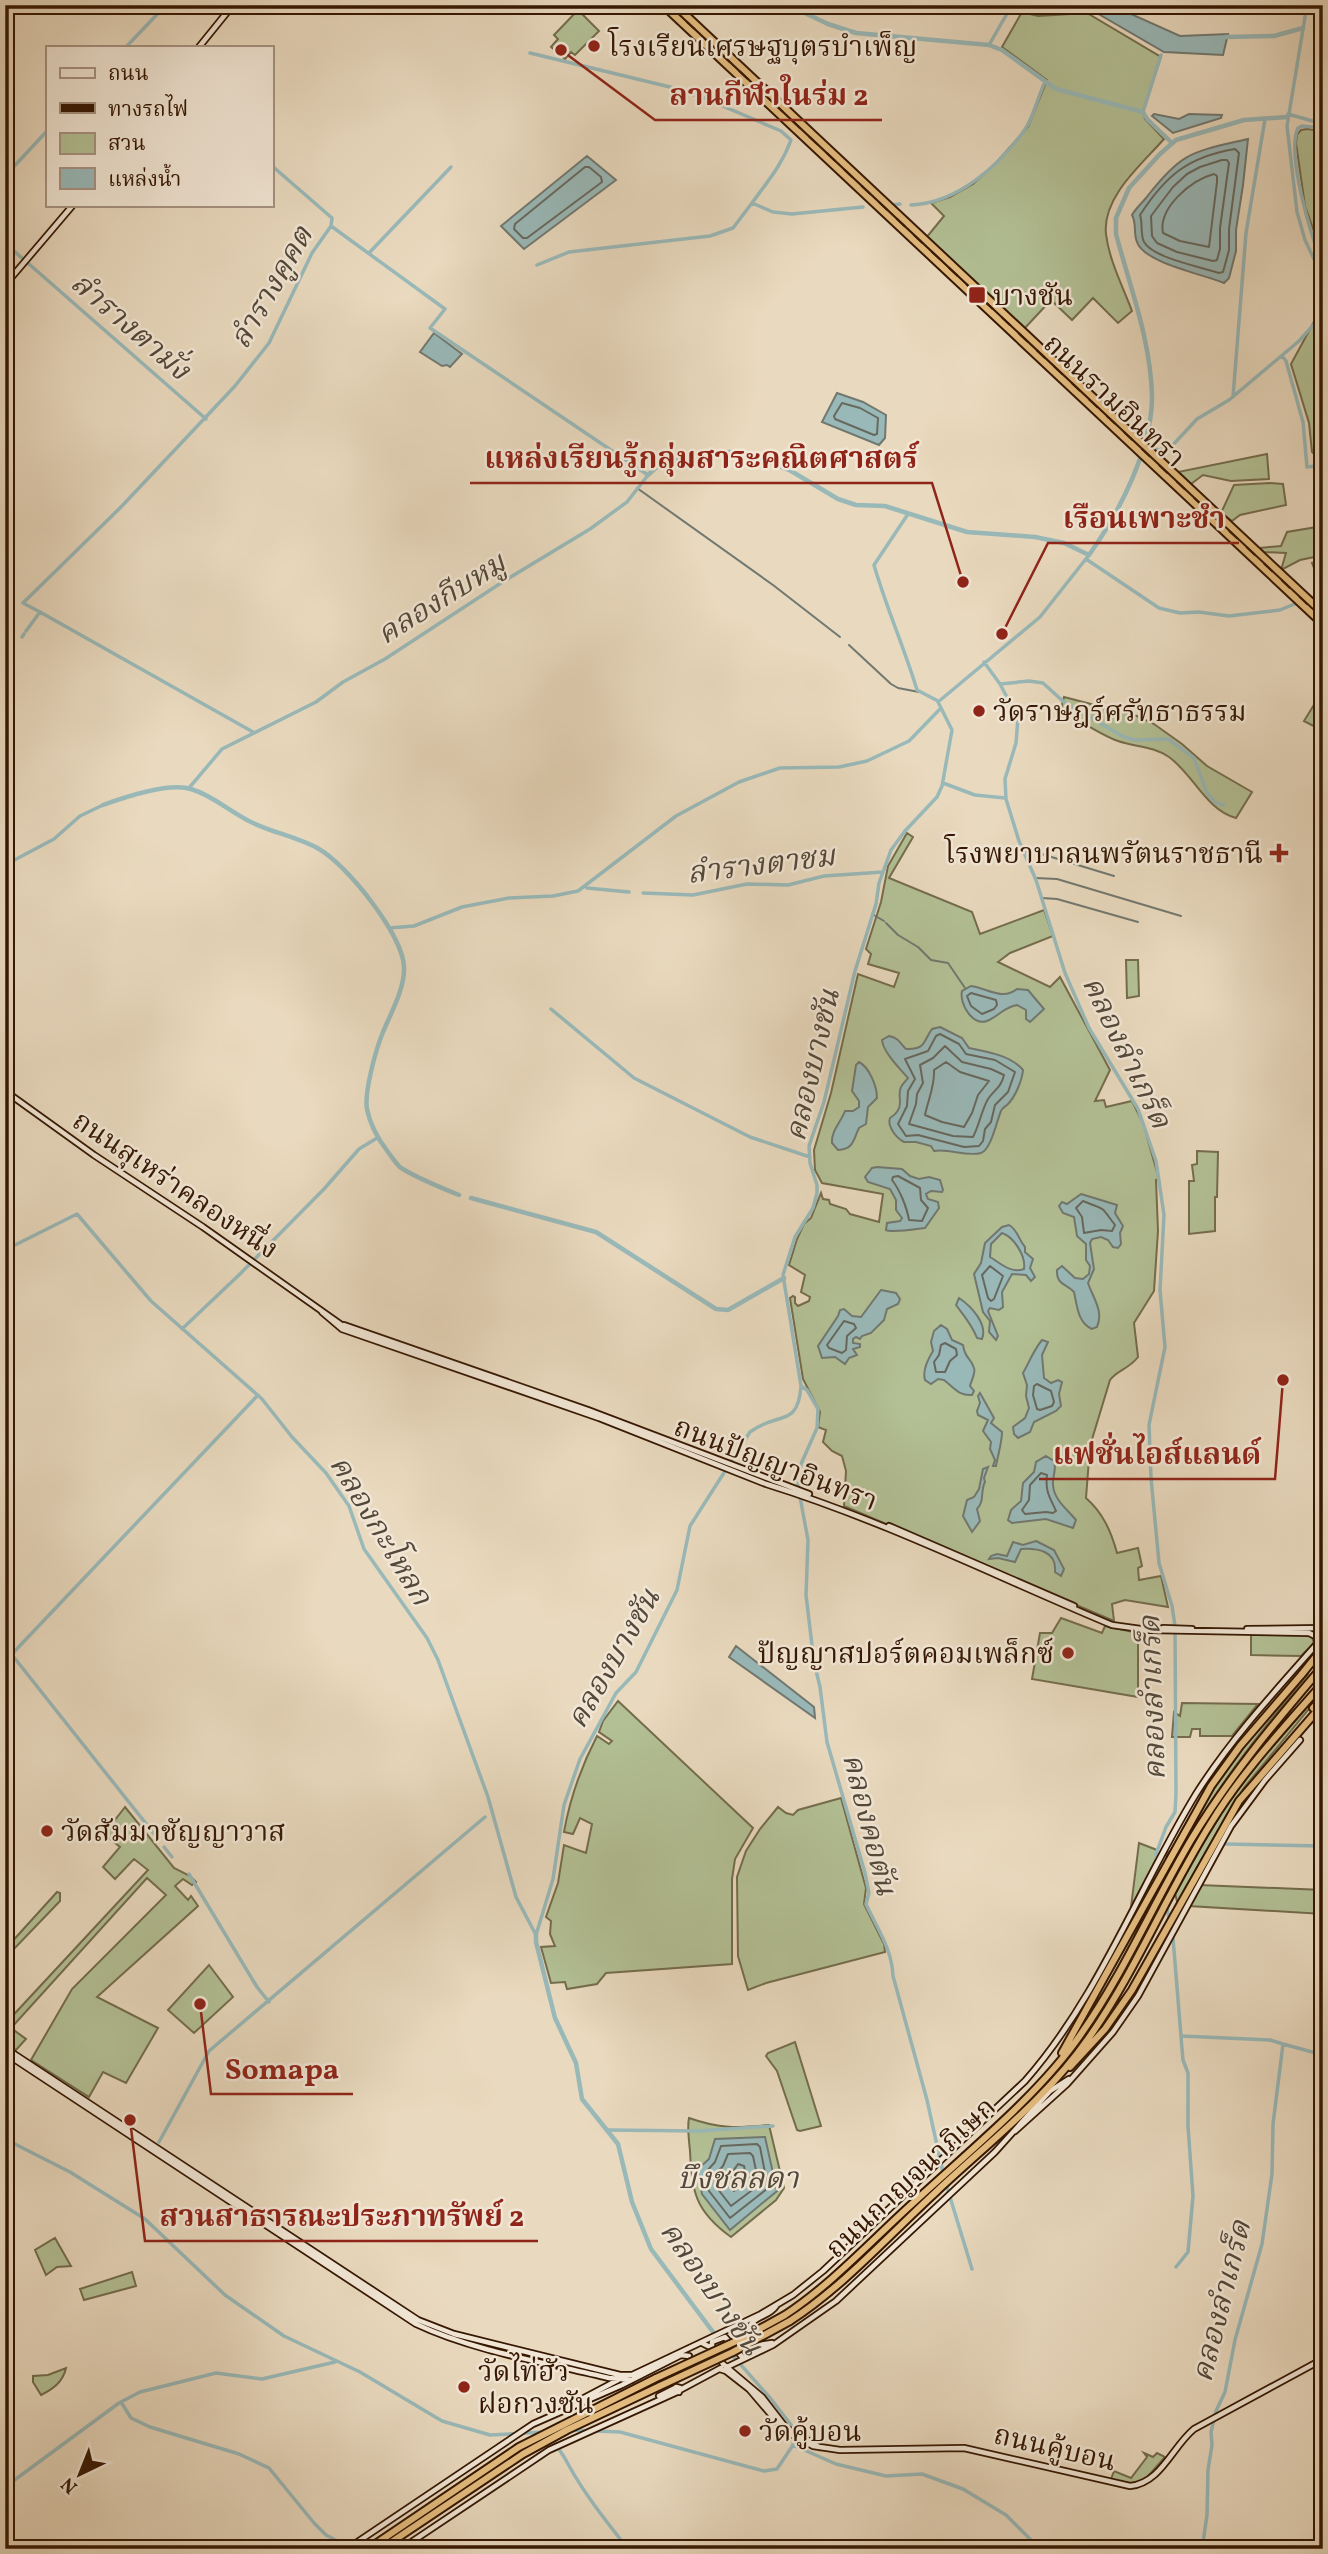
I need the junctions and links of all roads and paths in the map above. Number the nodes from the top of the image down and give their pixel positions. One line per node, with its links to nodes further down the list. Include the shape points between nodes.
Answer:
1 (233, 5): 4 (main road)
2 (663, 5): 6 (highway, ถนนรามอินทรา)
3 (675, 5): 6 (highway, ถนนรามอินทรา)
4 (200, 46)
5 (72, 206): 7 (main road)
6 (947, 266): 8 (highway, ถนนรามอินทรา)
7 (5, 285)
8 (1139, 446): 9 (highway, ถนนรามอินทรา); 10 (highway, ถนนรามอินทรา)
9 (1197, 495): 10 (highway); 11 (highway, ถนนรามอินทรา)
10 (1192, 501): 11 (highway, ถนนรามอินทรา)
11 (1298, 596): 12 (highway, ถนนรามอินทรา); 13 (highway, ถนนรามอินทรา)
12 (1323, 613)
13 (1323, 624)
14 (5, 1091): 15 (main road, ถนนสุเหร่าคลองหนึ่ง)
15 (342, 1326): 17 (main road, ถนนปัญญาอินทรา, via 802,1493 1112,1625)
16 (1323, 1628): 17 (main road, ถนนปัญญาอินทรา)
17 (1239, 1631): 18 (main road, ถนนปัญญาอินทรา)
18 (1313, 1634): 19 (main road, ถนนปัญญาอินทรา); 20 (main road)
19 (1322, 1639): 20 (main road)
20 (1321, 1648): 21 (main road); 21 (main road); 29 (highway, bridge, via 1221,1772)
21 (1308, 1657): 36 (main road, via 1215,1766 1103,1966 1044,2060 824,2271)
22 (1323, 1667): 29 (highway, ถนนกาญจนาภิเษก, via 1215,1802 1091,2020)
23 (1323, 1683): 31 (highway, ถนนกาญจนาภิเษก, via 1221,1806 1098,2025)
24 (1323, 1697): 27 (highway)
25 (1323, 1706): 27 (highway)
26 (1300, 1740): 30 (main road, via 1231,1826 1128,2012)
27 (1260, 1776): 31 (highway, via 1231,1814 1132,1990 1089,2049)
28 (5, 2051): 35 (main road)
29 (1058, 2063): 37 (highway, ถนนกาญจนาภิเษก)
30 (1073, 2076): 32 (main road); 33 (main road)
31 (1058, 2077): 37 (highway, ถนนกาญจนาภิเษก, via 827,2293)
32 (1050, 2091): 33 (main road, via 1056,2091); 34 (main road)
33 (1054, 2096): 34 (main road)
34 (1015, 2131): 44 (main road, via 836,2301)
35 (383, 2300): 54 (main road, via 432,2327); 55 (main road, via 440,2335)
36 (776, 2305): 38 (main road); 39 (main road)
37 (787, 2318): 63 (highway, ถนนกาญจนาภิเษก, bridge, via 588,2410); 63 (highway, ถนนกาญจนาภิเษก, bridge, via 733,2353)
38 (741, 2324): 39 (main road); 40 (main road)
39 (749, 2328): 46 (main road)
40 (731, 2330): 41 (main road); 43 (main road)
41 (720, 2336): 42 (main road); 43 (main road)
42 (713, 2340): 45 (main road); 48 (main road)
43 (729, 2341): 52 (main road)
44 (779, 2341): 46 (main road); 49 (main road)
45 (702, 2343): 47 (main road); 48 (main road, ถนนคู้บอน)
46 (759, 2345): 49 (main road)
47 (692, 2348): 50 (main road); 56 (main road)
48 (712, 2348): 53 (main road, ถนนคู้บอน)
49 (758, 2352): 52 (main road)
50 (690, 2356): 57 (main road); 58 (main road, via 681,2355)
51 (1323, 2358): 53 (main road, ถนนคู้บอน, via 1185,2437 1141,2485 964,2448 820,2448 780,2427)
52 (742, 2360): 53 (main road)
53 (725, 2366): 57 (main road)
54 (613, 2373): 56 (main road); 59 (main road)
55 (604, 2376): 59 (main road); 61 (main road)
56 (624, 2376): 59 (main road)
57 (704, 2376): 67 (main road, via 538,2456)
58 (632, 2379): 59 (main road); 60 (main road)
59 (618, 2380): 60 (main road); 61 (main road)
60 (614, 2388): 62 (main road)
61 (603, 2389): 62 (main road)
62 (578, 2403): 64 (main road, via 494,2449)
63 (521, 2450): 65 (highway, ถนนกาญจนาภิเษก); 66 (highway, ถนนกาญจนาภิเษก)
64 (347, 2549)
65 (368, 2549)
66 (381, 2549)
67 (401, 2549)

